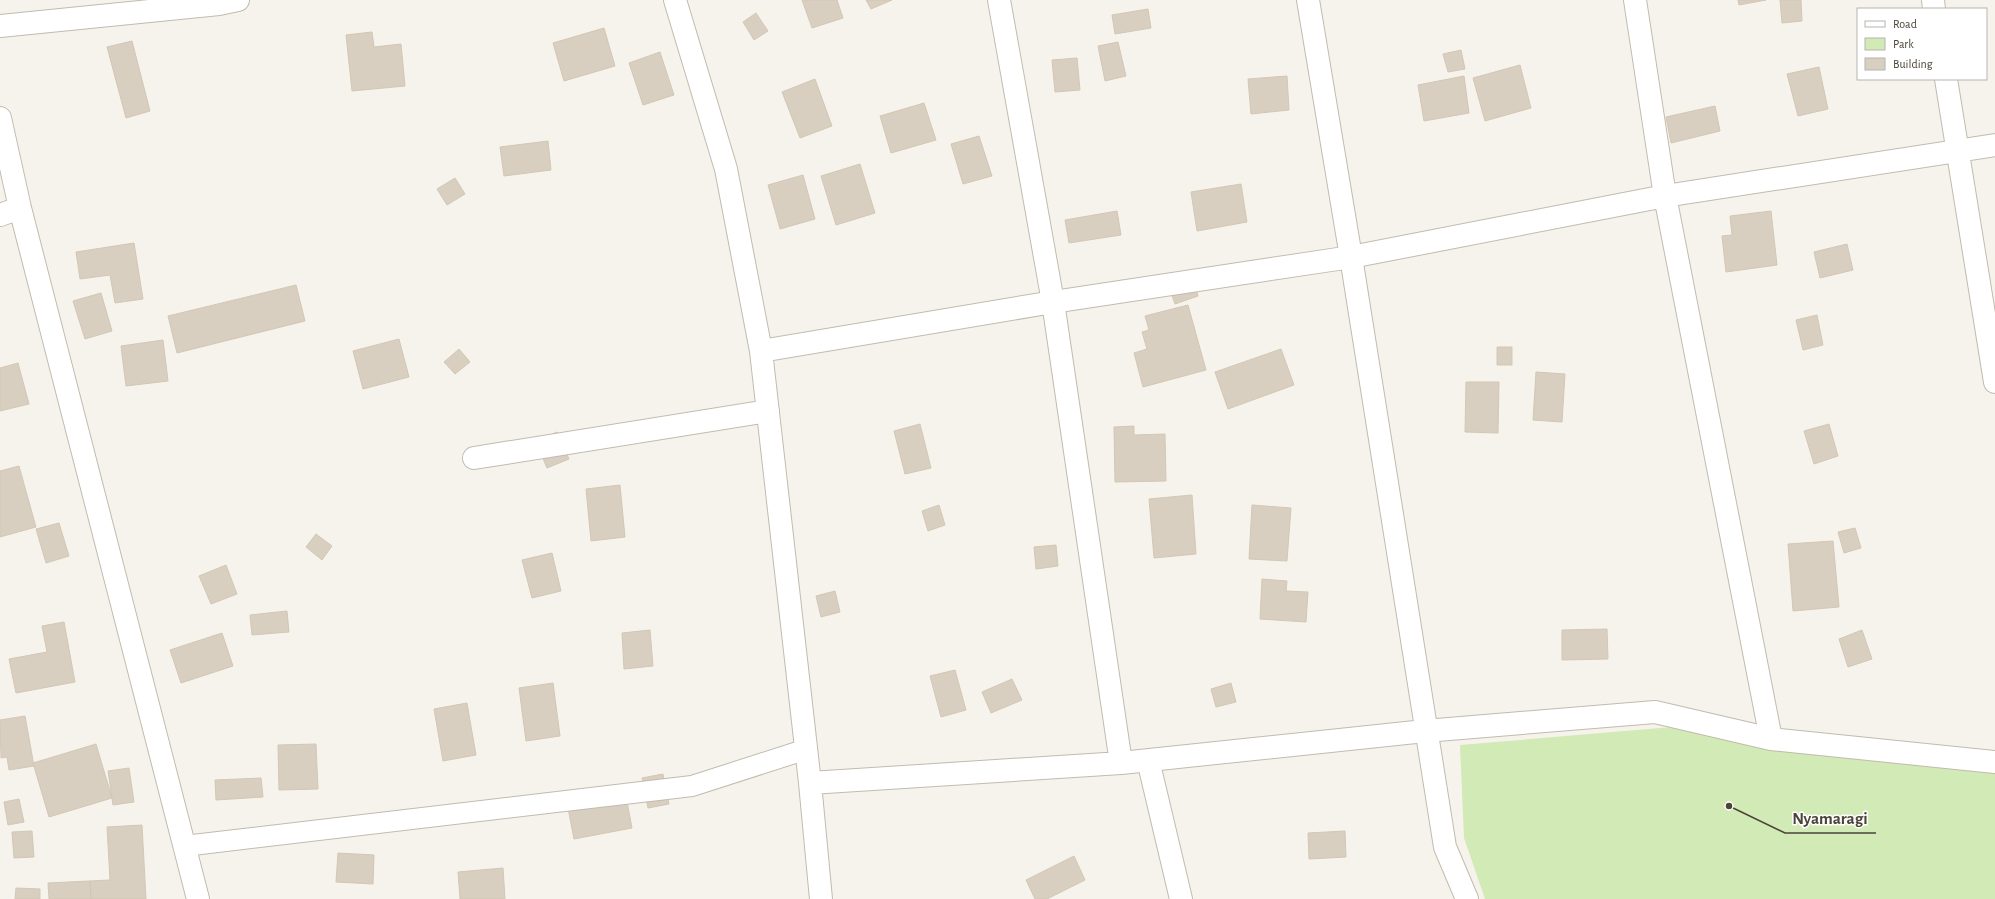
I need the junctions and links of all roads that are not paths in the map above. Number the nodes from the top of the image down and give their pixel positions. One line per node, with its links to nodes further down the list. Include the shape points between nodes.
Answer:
1 (238, 0): 6 (street)
2 (675, 0): 15 (street, via 726,169)
3 (999, 0): 14 (street)
4 (1308, 0): 13 (street)
5 (1635, 0): 11 (street)
6 (0, 26)
7 (1946, 80): 10 (street)
8 (0, 118): 12 (street)
9 (1995, 145): 10 (street)
10 (1957, 151): 11 (street); 16 (street)
11 (1665, 196): 13 (street); 20 (street)
12 (10, 211): 26 (street)
13 (1351, 257): 14 (street); 19 (street)
14 (1053, 302): 15 (street); 24 (street)
15 (761, 351): 17 (street)
16 (1995, 382)
17 (768, 411): 18 (street); 21 (street)
18 (474, 458)
19 (1425, 731): 20 (street, via 1655,712); 22 (street); 30 (street, via 1445,847)
20 (1772, 739): 23 (street)
21 (807, 749): 25 (street); 26 (lane, via 692,786)
22 (1148, 760): 24 (street); 29 (street)
23 (1995, 762)
24 (1121, 763): 25 (street)
25 (810, 783): 28 (street)
26 (184, 846): 27 (street)
27 (198, 899)
28 (821, 899)
29 (1181, 899)
30 (1468, 899)

